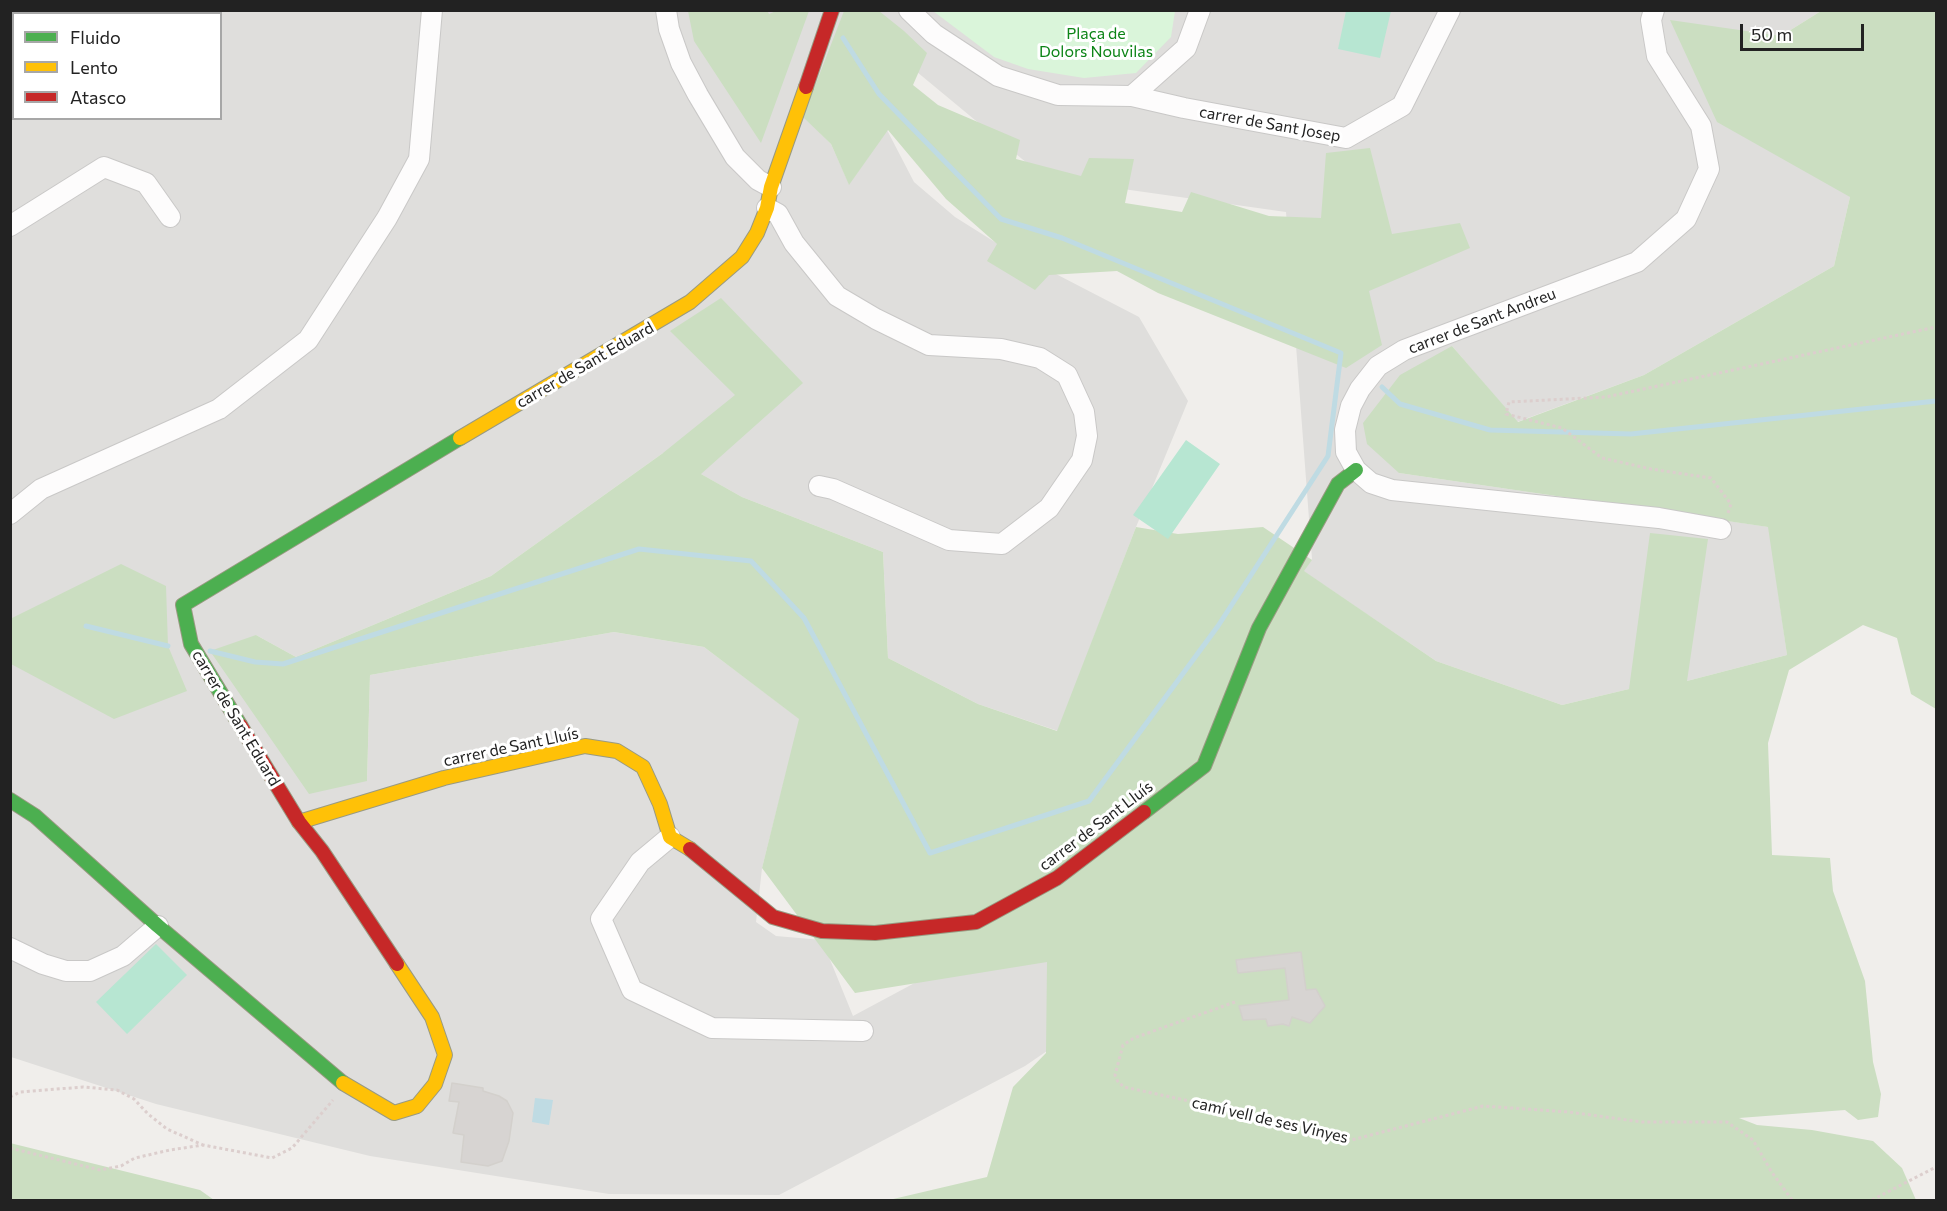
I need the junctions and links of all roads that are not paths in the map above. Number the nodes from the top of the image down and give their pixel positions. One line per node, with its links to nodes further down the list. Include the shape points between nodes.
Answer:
1 (432, 10): 15 (street, via 419,159 387,219 308,340 219,409 41,489)
2 (666, 10): 9 (street, via 681,63 698,95 735,157)
3 (832, 10): 9 (street, carrer de Sant Eduard)
4 (909, 10): 8 (street, via 934,34 998,76 1058,95)
5 (1200, 10): 8 (street, via 1186,48)
6 (1450, 10): 8 (street, carrer de Sant Josep, via 1402,106 1346,138)
7 (1654, 10): 13 (street, carrer de Sant Andreu, via 1651,20 1658,56 1701,126 1709,169 1686,219 1636,262 1404,350 1378,366 1351,406 1345,430 1346,452)
8 (1132, 96)
9 (771, 187): 10 (street, carrer de Sant Eduard)
10 (767, 208): 14 (street, via 778,214 794,243 837,296 929,345 1001,349 1040,358 1067,375 1084,412 1087,436 1082,460 1049,508 1002,544 949,540); 18 (street, carrer de Sant Eduard, via 742,257 690,302 183,605 191,644)
11 (170, 217): 12 (street, via 146,183 104,167)
12 (10, 226)
13 (1356, 470): 16 (street, via 1371,483 1392,490 1659,518); 19 (street, carrer de Sant Lluís, via 1338,484 1259,628 1204,766 1057,878 976,922 874,933 822,931 773,917 693,851)
14 (819, 486)
15 (10, 514)
16 (1721, 529)
17 (10, 801): 20 (street, carrer de Sant Eduard, via 35,816)
18 (299, 822): 19 (street, carrer de Sant Lluís, via 444,778 585,746 617,751 643,767); 20 (street, carrer de Sant Eduard, via 432,1017 445,1055 435,1084 417,1106 394,1113 343,1083)
19 (670, 837): 22 (street, via 640,862 601,919 632,990 712,1028)
20 (158, 926): 21 (street, via 123,956 90,971 43,964)
21 (10, 948)
22 (863, 1031)

